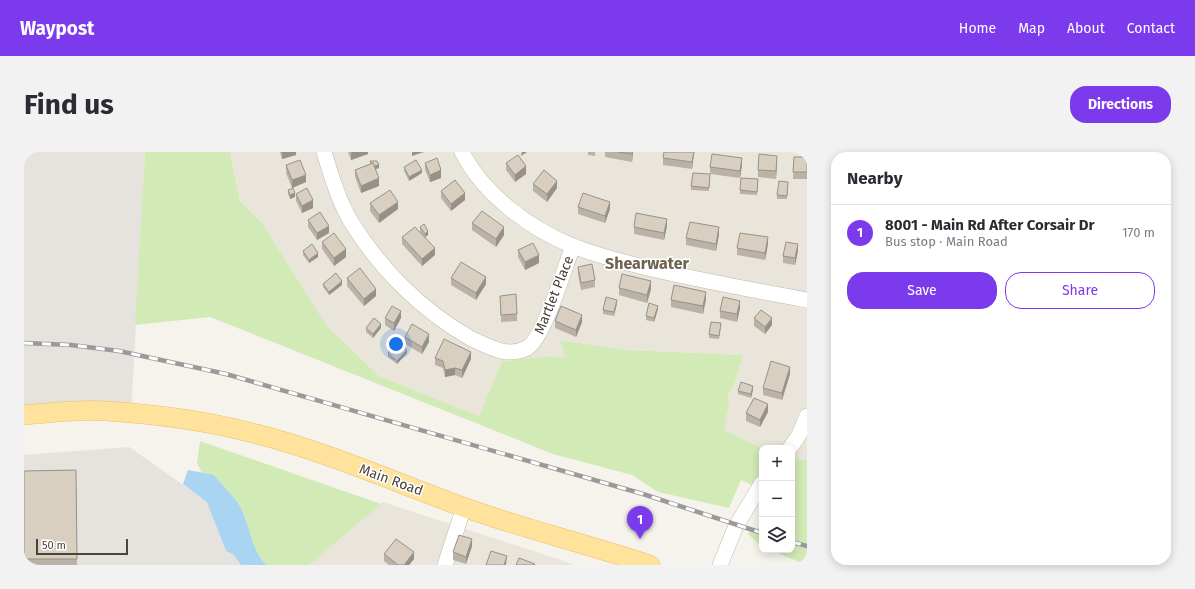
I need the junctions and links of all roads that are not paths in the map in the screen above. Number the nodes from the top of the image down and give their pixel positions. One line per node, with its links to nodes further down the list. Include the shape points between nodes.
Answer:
1 (324, 152): 3 (street, Martlet Place, via 349,218 382,264 433,314 493,350 511,353 528,348 538,337)
2 (462, 152): 3 (street, via 485,186 501,202 521,218)
3 (573, 246): 4 (street, via 708,283)
4 (807, 300)
5 (24, 415): 9 (main road, Main Road, via 103,410 215,424 258,434 400,482)
6 (807, 416): 7 (street)
7 (792, 445)
8 (759, 488): 12 (street, via 736,526)
9 (464, 507): 10 (main road, Main Road); 11 (street)
10 (638, 563)
11 (444, 565)
12 (720, 565)

